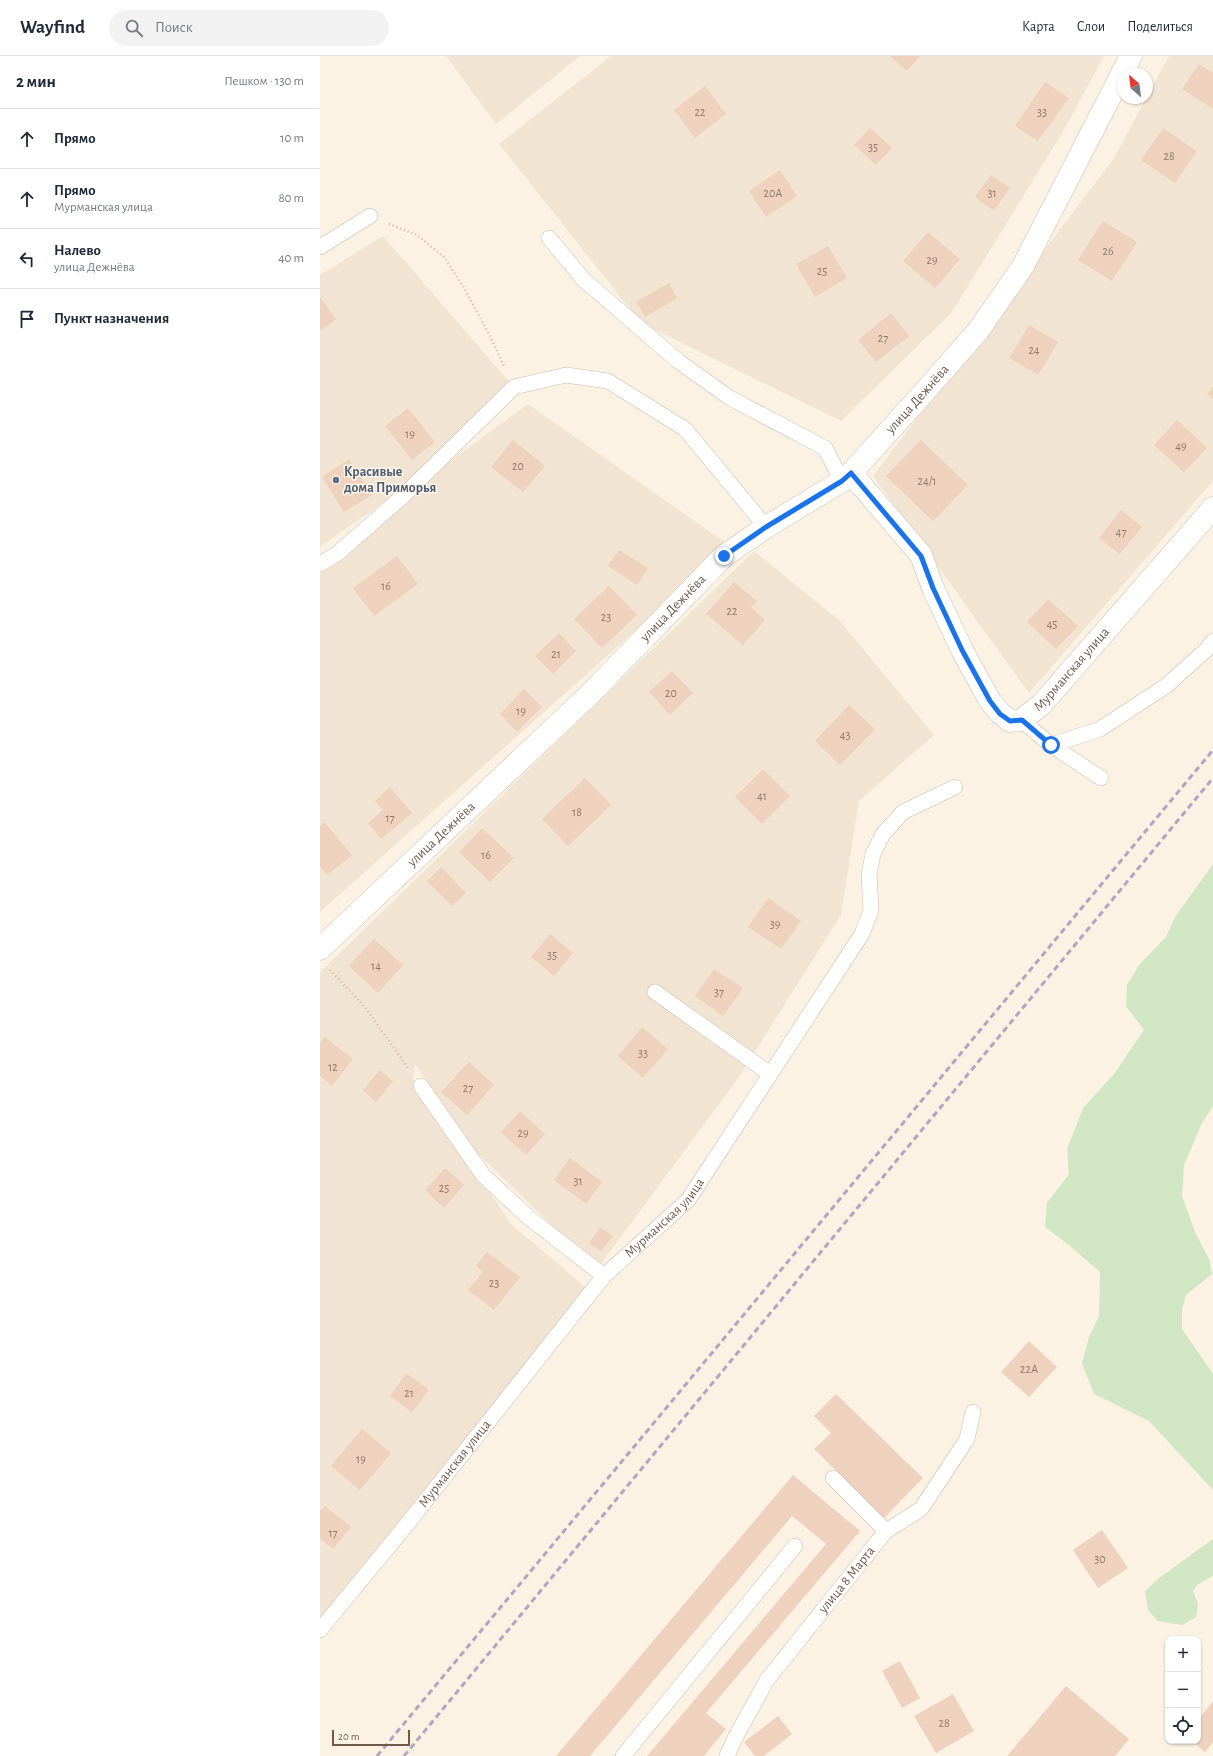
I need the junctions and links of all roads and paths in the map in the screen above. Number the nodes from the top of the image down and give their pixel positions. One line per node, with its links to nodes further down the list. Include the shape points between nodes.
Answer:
1 (1128, 57): 6 (street, улица Дежнёва, via 1023,266 978,331)
2 (370, 216): 4 (lane); 5 (path, via 417,235 444,257 490,336)
3 (549, 238): 6 (lane, via 584,280 678,361 730,398 825,448)
4 (320, 247)
5 (514, 387): 8 (lane, via 566,374 608,381 685,429); 9 (lane, via 403,496 338,553)
6 (846, 477): 8 (street, улица Дежнёва); 11 (street, Мурманская улица, via 921,556 962,650 990,701 1000,714 1010,721)
7 (1213, 508): 11 (street, Мурманская улица, via 1041,705)
8 (766, 527): 15 (street, улица Дежнёва, via 724,556 589,695)
9 (320, 564)
10 (1213, 641): 12 (lane, via 1166,686 1100,729)
11 (1022, 720): 12 (lane)
12 (1051, 745): 13 (lane)
13 (1101, 778)
14 (955, 787): 17 (lane, Мурманская улица, via 903,812 883,834 873,854 869,874 871,910 862,934)
15 (322, 957): 18 (path, via 364,1006)
16 (654, 992): 17 (lane)
17 (770, 1073): 19 (lane, Мурманская улица, via 688,1200)
18 (420, 1086): 19 (lane, via 483,1175 528,1217)
19 (604, 1276): 24 (lane, Мурманская улица)
20 (973, 1412): 22 (lane, улица 8 Марта, via 967,1439 921,1509)
21 (833, 1478): 22 (lane)
22 (886, 1531): 26 (lane, улица 8 Марта, via 766,1680)
23 (794, 1546): 25 (lane)
24 (320, 1630)
25 (623, 1756)
26 (727, 1756)

